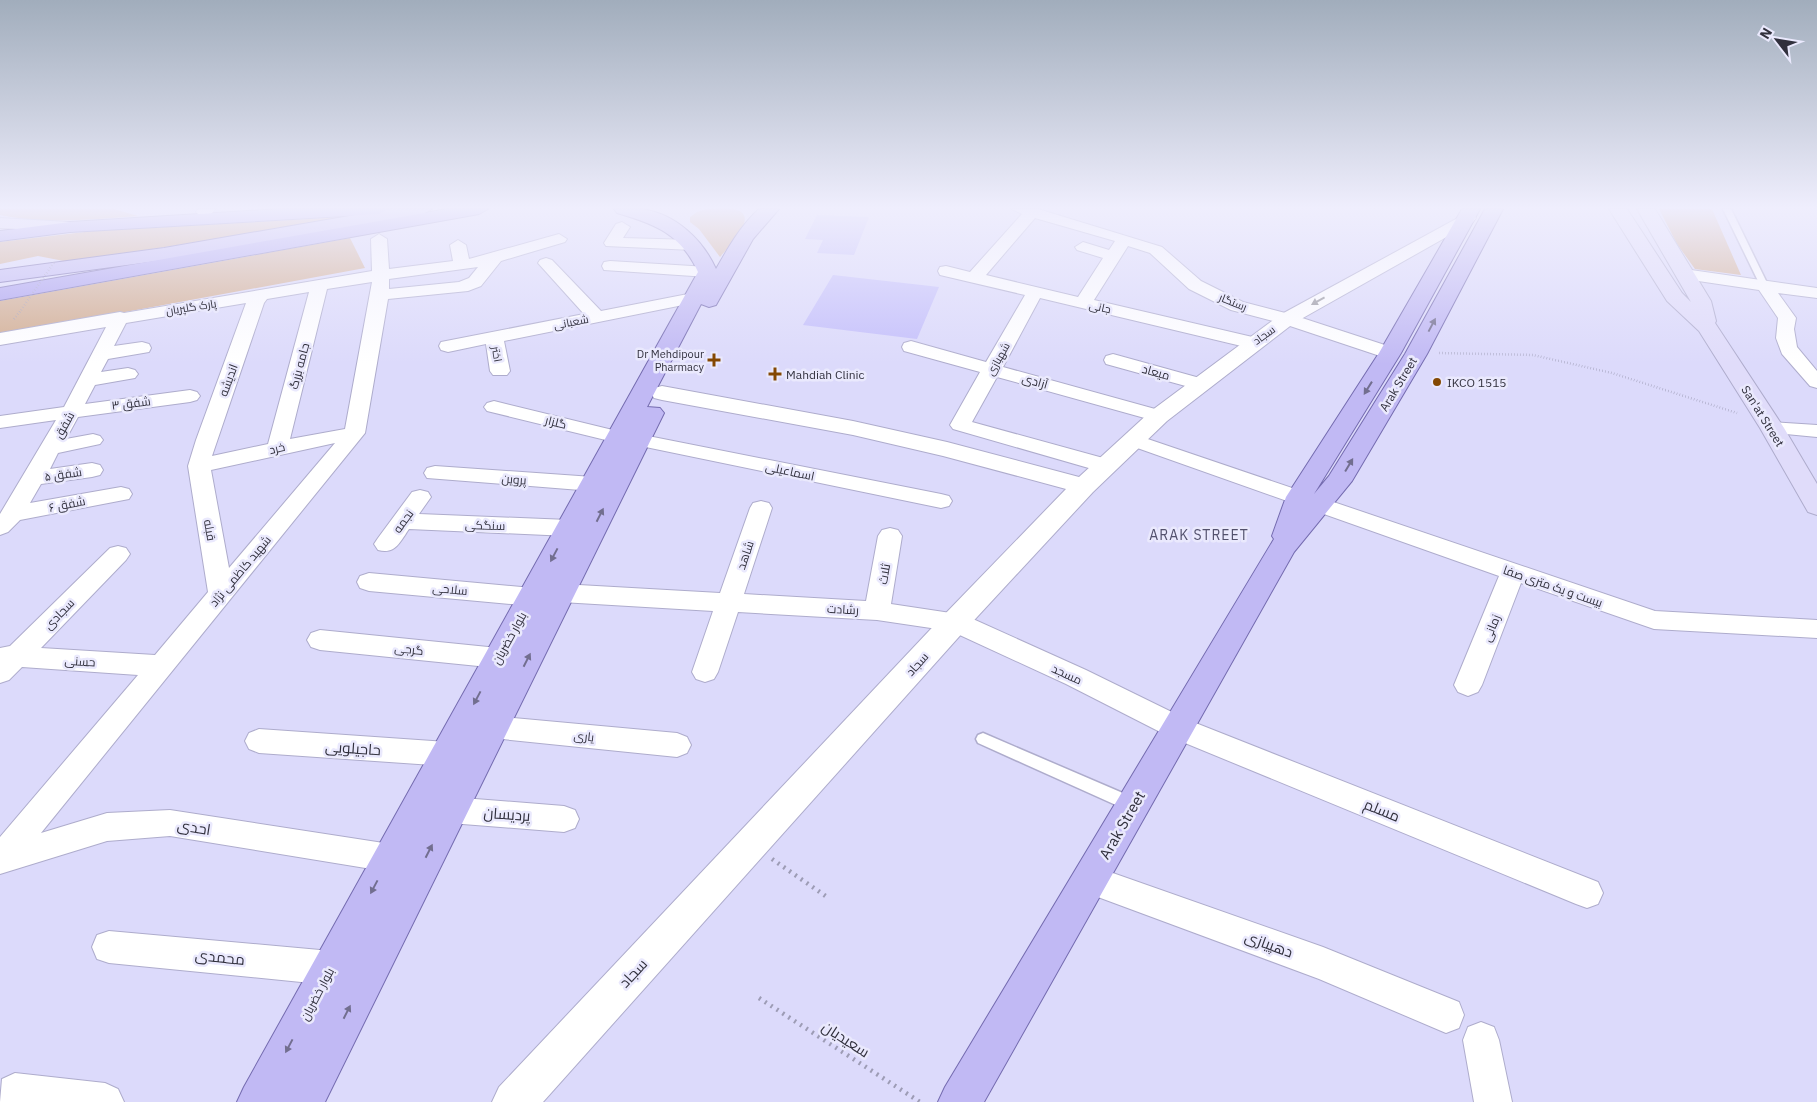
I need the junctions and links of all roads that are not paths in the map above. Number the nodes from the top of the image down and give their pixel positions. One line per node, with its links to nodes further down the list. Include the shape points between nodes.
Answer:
1 (116, 260): 26 (main road)
2 (185, 260): 19 (highway)
3 (380, 260): 25 (street, شهید کاظمی نژاد)
4 (461, 260): 20 (street)
5 (481, 260): 20 (street, پارک گلپریان)
6 (493, 260): 35 (street, via 475,282 462,287)
7 (703, 260): 22 (main road)
8 (732, 260): 57 (main road, بلوار خضریان)
9 (987, 260): 27 (street)
10 (1110, 260): 37 (street)
11 (1168, 260): 40 (street, رستگار, via 1195,285 1237,306)
12 (1389, 260): 40 (street, سجاد, one-way to 40)
13 (1443, 260): 48 (main road, Arak Street)
14 (1466, 260): 80 (main road, Arak Street, one-way to 14, via 1339,481 1416,354)
15 (1651, 260): 41 (main road, via 1674,296)
16 (1676, 260): 24 (main road)
17 (1752, 260): 29 (lane)
18 (546, 263): 38 (street)
19 (165, 264): 30 (main road); 33 (highway)
20 (462, 265): 25 (street, پارک گلپریان)
21 (610, 266): 22 (street)
22 (708, 272): 36 (main road, بلوار خضریان)
23 (946, 272): 27 (street, جانی)
24 (1684, 274): 29 (street); 41 (main road, via 1701,300)
25 (381, 275): 28 (street, پارک گلپریان); 35 (street, شهید کاظمی نژاد)
26 (0, 276)
27 (974, 278): 31 (street, جانی)
28 (320, 285): 34 (street, پارک گلپریان); 70 (street, جامه بزرگ)
29 (1764, 285): 32 (street); 55 (street, via 1787,318 1783,333 1787,349)
30 (0, 286)
31 (1035, 292): 37 (street, جانی); 51 (street, شهبازی)
32 (1817, 293)
33 (0, 294)
34 (261, 295): 39 (street, پارک گلپریان); 71 (street, اندیشه, via 255,303)
35 (379, 295): 65 (street, شهید کاظمی نژاد)
36 (693, 298): 38 (street, شعبانی); 66 (main road, بلوار خضریان)
37 (1082, 303): 44 (street, جانی)
38 (597, 317): 42 (street, شعبانی)
39 (120, 318): 43 (street, پارک گلپریان); 49 (street, شفق)
40 (1287, 319): 44 (street, سجاد); 48 (street, رستگار)
41 (1707, 327): 63 (main road, San'at Street)
42 (494, 337): 45 (street, شعبانی); 52 (street, اختر)
43 (0, 339)
44 (1254, 343): 56 (street, سجاد)
45 (448, 346)
46 (911, 347): 51 (street, آزادی)
47 (142, 348): 49 (street)
48 (1390, 353): 80 (main road, Arak Street, one-way to 80)
49 (101, 354): 54 (street, شفق)
50 (1113, 360): 56 (street, میعاد)
51 (992, 369): 61 (street, آزادی); 74 (street, شهبازی, via 960,425)
52 (500, 371)
53 (128, 374): 54 (street)
54 (87, 380): 60 (street, شفق)
55 (1817, 382)
56 (1200, 384): 61 (street, سجاد)
57 (662, 393): 66 (main road, بلوار خضریان); 74 (street)
58 (190, 396): 60 (street, شفق ۳)
59 (494, 407): 66 (street, گلزار)
60 (71, 411): 62 (street, شفق ۳); 69 (street, شفق)
61 (1159, 416): 68 (street, سجاد)
62 (0, 422)
63 (1770, 426): 64 (street); 81 (main road, San'at Street)
64 (1817, 432)
65 (355, 433): 70 (street, خرد); 91 (street, شهید کاظمی نژاد)
66 (628, 439): 76 (main road, بلوار خضریان); 79 (street, اسماعیلی); 92 (main road, بلوار خضریان, one-way to 66)
67 (93, 440): 69 (street)
68 (1133, 440): 74 (street, سجاد); 80 (street, بیست و یک متری صفا)
69 (51, 448): 75 (street, شفق)
70 (277, 448): 71 (street, خرد)
71 (199, 466): 91 (street, قبله)
72 (92, 470): 75 (street, شفق ۵)
73 (435, 473): 76 (street, پروین)
74 (1095, 476): 95 (street, سجاد)
75 (33, 478): 83 (street, شفق)
76 (593, 484): 85 (main road, بلوار خضریان)
77 (121, 494): 83 (street, شفق ۶)
78 (420, 497): 84 (street, نجمه)
79 (941, 501)
80 (1310, 501): 89 (street, بیست و یک متری صفا); 104 (main road, Arak Street)
81 (1817, 506)
82 (762, 508): 93 (street, شاهد)
83 (7, 521)
84 (402, 521): 85 (street, سنگکی); 87 (street, نجمه)
85 (569, 528): 92 (main road, بلوار خضریان, one-way to 92)
86 (890, 536): 94 (street, ثلاث)
87 (386, 544)
88 (118, 554): 99 (street, سجادی)
89 (1513, 572): 96 (street, بیست و یک متری صفا, via 1654,620); 102 (street, زمانی)
90 (369, 582): 92 (street, سلاحی)
91 (221, 594): 100 (street, شهید کاظمی نژاد)
92 (546, 595): 93 (street, رشادت); 98 (main road, بلوار خضریان); 103 (main road, بلوار خضریان, one-way to 92)
93 (729, 603): 94 (street, رشادت); 101 (street)
94 (877, 612): 95 (street, رشادت)
95 (956, 622): 104 (street, مسجد); 124 (street, سجاد)
96 (1817, 629)
97 (320, 640): 98 (street, گرجی)
98 (498, 658): 108 (main road, بلوار خضریان, one-way to 108)
99 (6, 662): 100 (street, حسنی)
100 (161, 666): 113 (street, شهید کاظمی نژاد)
101 (705, 672)
102 (1468, 684)
103 (492, 727): 107 (street, یاری); 110 (main road, بلوار خضریان)
104 (1178, 728): 109 (main road, Arak Street); 115 (street, مسلم)
105 (983, 739): 109 (lane)
106 (259, 741): 108 (street, حاجیلویی)
107 (677, 745)
108 (447, 754): 112 (main road, بلوار خضریان)
109 (1133, 805): 114 (main road, Arak Street)
110 (450, 810): 111 (street, پردیسان); 123 (main road, بلوار خضریان, one-way to 110)
111 (564, 819)
112 (390, 858): 113 (street, احدی, via 170,823 107,827); 117 (main road, بلوار خضریان, one-way to 117)
113 (0, 860)
114 (1090, 880): 118 (street, دهپیازی, via 1323,964); 125 (main road, Arak Street)
115 (1587, 893)
116 (109, 947): 117 (street, محمدی)
117 (331, 968): 122 (main road, بلوار خضریان, one-way to 122)
118 (1446, 1015)
119 (1481, 1040): 126 (street)
120 (15, 1092): 121 (street)
121 (104, 1102)
122 (259, 1102)
123 (302, 1102)
124 (514, 1102)
125 (960, 1102)
126 (1493, 1102)

